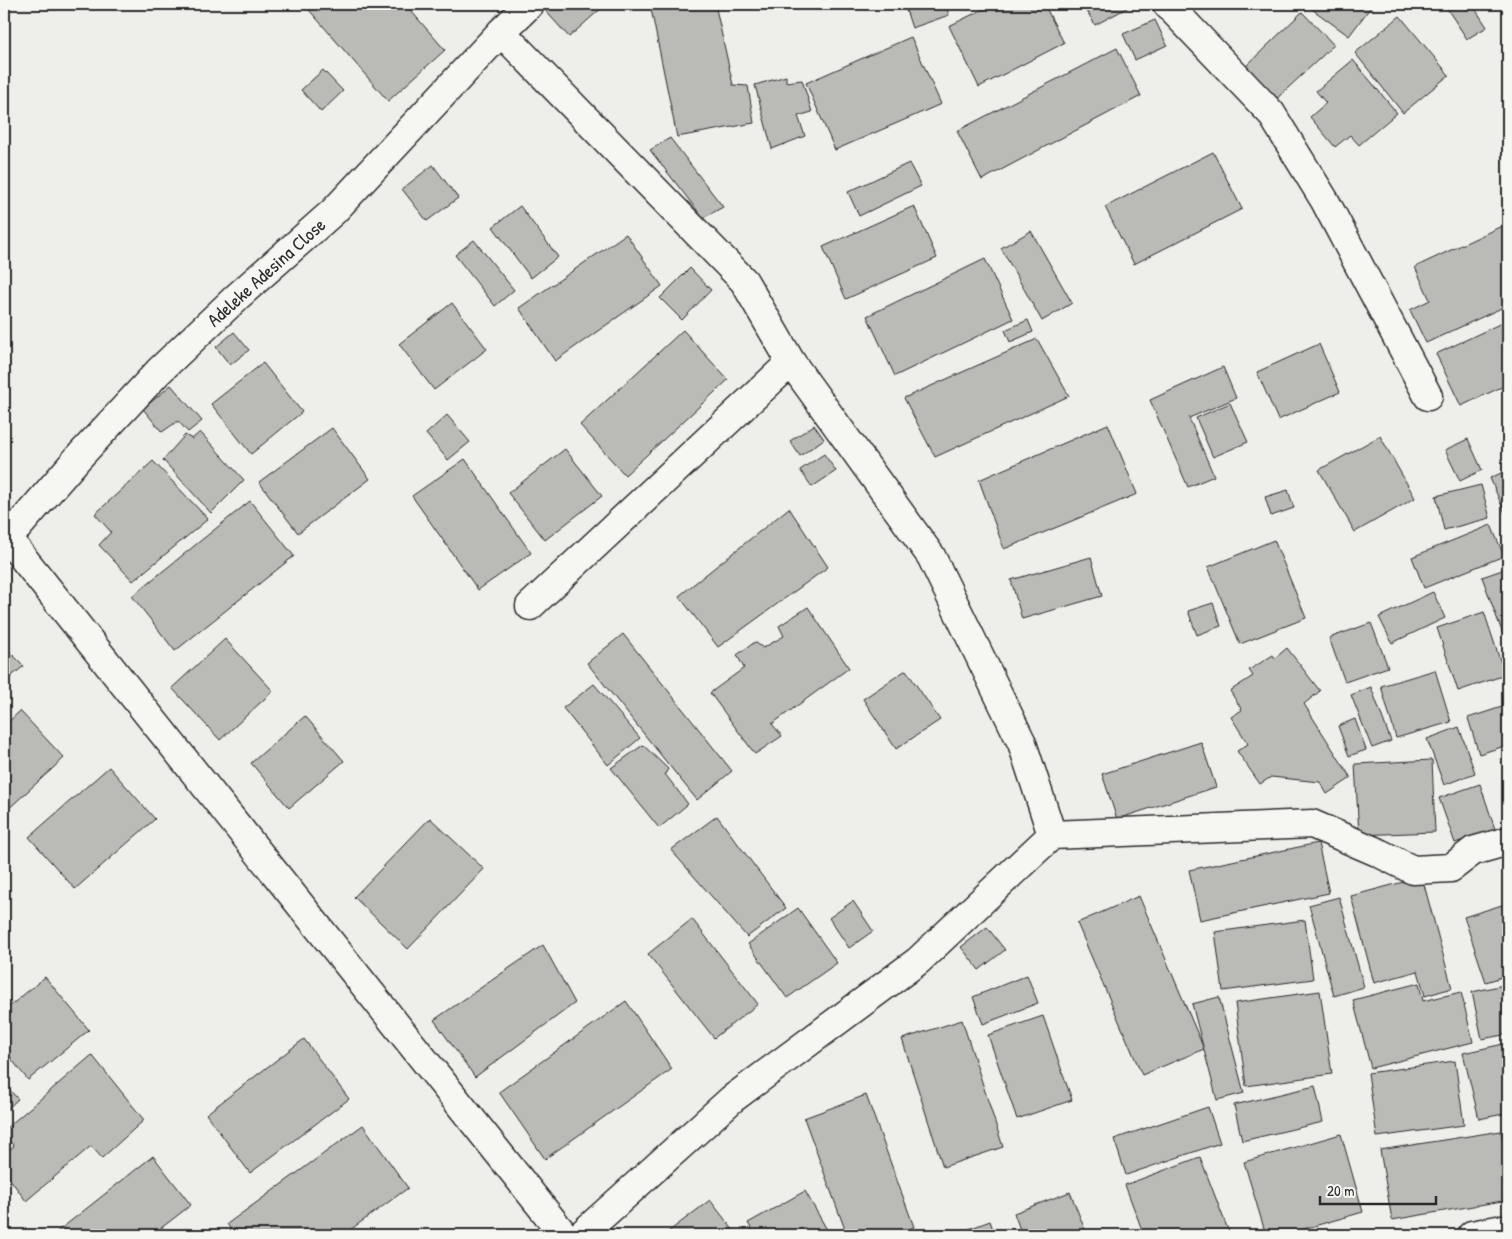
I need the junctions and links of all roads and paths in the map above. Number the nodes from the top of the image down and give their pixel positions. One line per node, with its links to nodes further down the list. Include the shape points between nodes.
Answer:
1 (530, 4): 3 (street, Adeleke Adesina Close)
2 (1167, 4): 5 (street, via 1271,113 1325,201)
3 (501, 32): 4 (street, via 744,281); 6 (street, Adeleke Adesina Close, via 334,211 159,371)
4 (791, 362): 7 (street); 8 (street, via 931,556 1022,743)
5 (1428, 396)
6 (6, 541): 11 (street)
7 (530, 606)
8 (1052, 835): 9 (street, via 1312,824 1413,870 1451,868 1473,851); 12 (street, via 918,961 732,1100)
9 (1506, 850)
10 (1508, 1228): 13 (street)
11 (564, 1235)
12 (581, 1235)
13 (1472, 1235)

